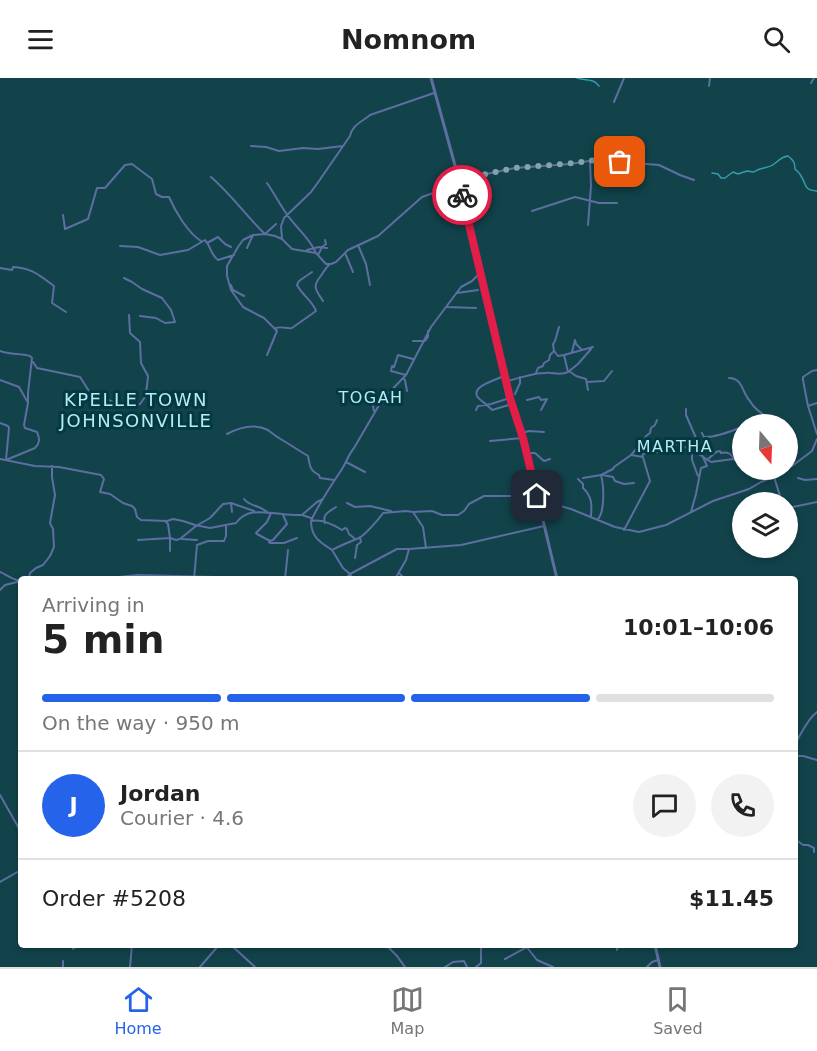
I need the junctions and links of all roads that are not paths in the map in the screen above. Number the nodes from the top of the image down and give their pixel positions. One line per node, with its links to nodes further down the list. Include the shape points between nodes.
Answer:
1 (431, 78): 7 (street)
2 (624, 78): 8 (street)
3 (710, 78): 6 (street)
4 (814, 78): 5 (street)
5 (812, 83)
6 (709, 86)
7 (434, 93): 10 (street, via 370,115 357,124); 12 (street)
8 (614, 102)
9 (251, 146): 10 (street, via 279,151)
10 (343, 146): 20 (street, via 311,192)
11 (590, 161): 14 (street, via 507,169); 15 (street, via 659,165); 17 (street)
12 (456, 169): 14 (street); 30 (street, via 443,175 439,191 422,197 378,236)
13 (211, 177): 24 (street)
14 (458, 180): 45 (street)
15 (694, 180)
16 (267, 183): 20 (street)
17 (591, 201): 18 (street); 19 (street, via 575,197); 23 (street)
18 (617, 203)
19 (532, 211)
20 (287, 215): 26 (street, via 281,226); 35 (street)
21 (63, 216): 28 (street, via 65,229 88,219 97,188 105,188 125,165 132,164 152,179 156,194 169,197)
22 (276, 225): 24 (street)
23 (588, 225)
24 (265, 234): 25 (street); 26 (street)
25 (253, 235): 34 (street); 40 (street, via 243,240)
26 (282, 239): 37 (street, via 292,249)
27 (325, 240): 33 (street)
28 (201, 242): 29 (street); 31 (street, via 188,250 160,255)
29 (207, 243): 32 (street, via 218,237); 40 (street, via 218,260)
30 (358, 245): 38 (street); 48 (street)
31 (120, 246)
32 (231, 247)
33 (322, 247): 35 (street); 36 (street); 39 (street)
34 (247, 248)
35 (314, 249): 37 (street); 39 (street)
36 (327, 249)
37 (305, 251): 39 (street)
38 (345, 253): 41 (street); 44 (street)
39 (317, 254): 41 (street)
40 (234, 255): 47 (street, via 226,266)
41 (330, 264): 52 (street, via 316,281)
42 (0, 268): 55 (street, via 22,267 37,273 54,286 52,303)
43 (312, 272): 59 (street, via 297,285 316,311 292,328)
44 (353, 272)
45 (480, 274): 50 (street); 80 (street)
46 (124, 278): 57 (street, via 162,298 175,322)
47 (229, 283): 51 (street); 59 (street, via 243,307)
48 (370, 285)
49 (478, 290): 50 (street)
50 (457, 293): 53 (street)
51 (244, 296)
52 (323, 301)
53 (447, 307): 54 (street); 61 (street)
54 (476, 308)
55 (66, 312)
56 (129, 315): 71 (street, via 129,333 140,342 141,363 148,376 140,404 128,408 89,391 80,377 37,368)
57 (140, 316)
58 (559, 327): 64 (street)
59 (275, 329): 66 (street)
60 (413, 341): 61 (street)
61 (423, 342): 69 (street)
62 (582, 350): 65 (street); 65 (street, via 575,340); 74 (street, via 593,347)
63 (0, 351): 71 (street, via 30,356)
64 (554, 351): 67 (street); 70 (street)
65 (572, 352): 68 (street)
66 (267, 354)
67 (558, 356): 68 (street); 70 (street)
68 (564, 356): 74 (street)
69 (414, 359): 76 (street); 76 (street, via 398,355 392,366 391,371)
70 (549, 360): 75 (street)
71 (33, 362): 89 (street)
72 (817, 370): 93 (street, via 803,377)
73 (612, 371): 82 (street, via 603,381)
74 (569, 372): 75 (street); 82 (street)
75 (534, 374): 77 (street)
76 (406, 375): 78 (street)
77 (520, 377): 80 (street); 85 (street)
78 (403, 378): 84 (street); 87 (street)
79 (729, 378): 98 (street, via 742,384 747,399)
80 (505, 379): 86 (street); 92 (street, via 488,382 477,390 478,398)
81 (0, 380): 89 (street, via 19,387)
82 (587, 382): 83 (street)
83 (588, 390)
84 (407, 391)
85 (516, 394)
86 (510, 398): 91 (street); 92 (street)
87 (382, 400): 97 (street); 97 (street, via 371,394 368,399)
88 (527, 400): 96 (street, via 547,399)
89 (28, 403): 119 (street, via 24,425 37,432 38,445)
90 (817, 403): 93 (street)
91 (512, 404): 92 (street, via 493,411); 106 (street)
92 (488, 405): 95 (street)
93 (808, 406): 105 (street)
94 (686, 409): 116 (street)
95 (476, 410)
96 (542, 410)
97 (375, 412): 123 (street)
98 (762, 414)
99 (657, 420): 110 (street)
100 (0, 423): 119 (street, via 9,428)
101 (732, 431): 103 (street, via 713,438)
102 (544, 432): 106 (street)
103 (702, 433)
104 (227, 434): 132 (street, via 246,426 265,429 308,456 310,469 320,478)
105 (817, 434)
106 (522, 436): 109 (street); 112 (street)
107 (817, 439): 122 (street, via 812,451)
108 (689, 440): 111 (street)
109 (490, 441)
110 (639, 446): 113 (street); 115 (street)
111 (692, 450): 115 (street, via 678,444); 116 (street); 127 (street)
112 (527, 453): 118 (street, via 535,453 544,461); 135 (street)
113 (631, 455): 115 (street); 126 (street)
114 (732, 455): 120 (street, via 718,451)
115 (643, 456): 160 (street, via 650,481)
116 (703, 457): 120 (street)
117 (0, 459): 119 (street)
118 (550, 459)
119 (6, 460): 124 (street)
120 (706, 460): 121 (street); 127 (street, via 707,466 701,468)
121 (732, 460)
122 (798, 461)
123 (346, 462): 125 (street); 132 (street)
124 (52, 466): 154 (street, via 101,475 104,479 100,492 132,506 139,520); 178 (street, via 55,495 50,523 54,547 43,565)
125 (365, 472)
126 (602, 475): 128 (street); 134 (street, via 619,483); 153 (street)
127 (698, 476): 148 (street)
128 (583, 478)
129 (798, 478): 131 (street)
130 (578, 479): 152 (street, via 590,497)
131 (817, 479)
132 (334, 480): 137 (street)
133 (766, 480): 148 (street)
134 (633, 483)
135 (537, 496): 141 (street); 147 (street, via 484,496 458,514)
136 (244, 498): 149 (street)
137 (323, 499): 151 (street); 155 (street)
138 (817, 502): 142 (street)
139 (231, 503): 144 (street); 145 (street); 157 (street, via 223,504)
140 (347, 503): 146 (street)
141 (539, 505): 152 (street, via 557,505); 159 (street)
142 (798, 506)
143 (336, 507): 156 (street, via 325,515)
144 (257, 511): 149 (street); 158 (street)
145 (232, 512)
146 (393, 512): 147 (street); 161 (street, via 383,513)
147 (412, 512): 169 (street, via 423,527)
148 (691, 512): 160 (street, via 655,529)
149 (269, 513): 150 (street); 168 (street, via 267,522 256,534)
150 (283, 514): 151 (street); 168 (street, via 287,524)
151 (302, 515): 155 (street)
152 (591, 516): 153 (street)
153 (598, 519): 160 (street)
154 (165, 520): 157 (street); 162 (street)
155 (312, 520): 156 (street); 173 (street, via 314,536)
156 (325, 523): 165 (street, via 347,529)
157 (196, 526): 158 (street); 164 (street)
158 (226, 526): 181 (street, via 224,541 196,545)
159 (544, 526): 169 (street); 185 (street)
160 (624, 530)
161 (360, 537): 165 (street); 174 (street)
162 (171, 538): 164 (street); 166 (street); 171 (street)
163 (297, 538): 168 (street, via 284,543)
164 (180, 539): 167 (street)
165 (354, 539): 173 (street)
166 (138, 540)
167 (197, 540)
168 (270, 541)
169 (426, 548): 170 (street)
170 (409, 549): 176 (street); 177 (street, via 397,549)
171 (170, 550)
172 (288, 550): 182 (street)
173 (332, 550): 177 (street)
174 (355, 558)
175 (0, 572): 186 (street)
176 (399, 573): 183 (street); 184 (street)
177 (350, 574)
178 (30, 576)
179 (123, 576): 180 (street)
180 (166, 576)
181 (194, 576)
182 (285, 576)
183 (397, 576)
184 (402, 576)
185 (556, 576)
186 (18, 580)
187 (18, 582): 188 (street)
188 (0, 590)
189 (817, 712): 190 (street)
190 (798, 739)
191 (798, 756): 192 (street)
192 (817, 760)
193 (0, 795): 194 (street)
194 (18, 827)
195 (798, 841): 196 (street, via 814,848)
196 (814, 852)
197 (18, 872): 198 (street)
198 (0, 882)
199 (132, 948): 212 (street)
200 (216, 948): 210 (street)
201 (234, 948): 213 (street)
202 (389, 948): 214 (street)
203 (481, 948): 217 (street, via 481,963)
204 (523, 948): 207 (street)
205 (528, 948): 218 (street, via 537,960)
206 (656, 948): 208 (street)
207 (505, 959)
208 (658, 960): 219 (street); 220 (street)
209 (63, 961): 211 (street)
210 (202, 966)
211 (63, 967)
212 (130, 967)
213 (255, 967)
214 (405, 967)
215 (445, 967): 216 (street, via 464,961)
216 (467, 967)
217 (476, 967)
218 (553, 967)
219 (647, 967)
220 (660, 967)

